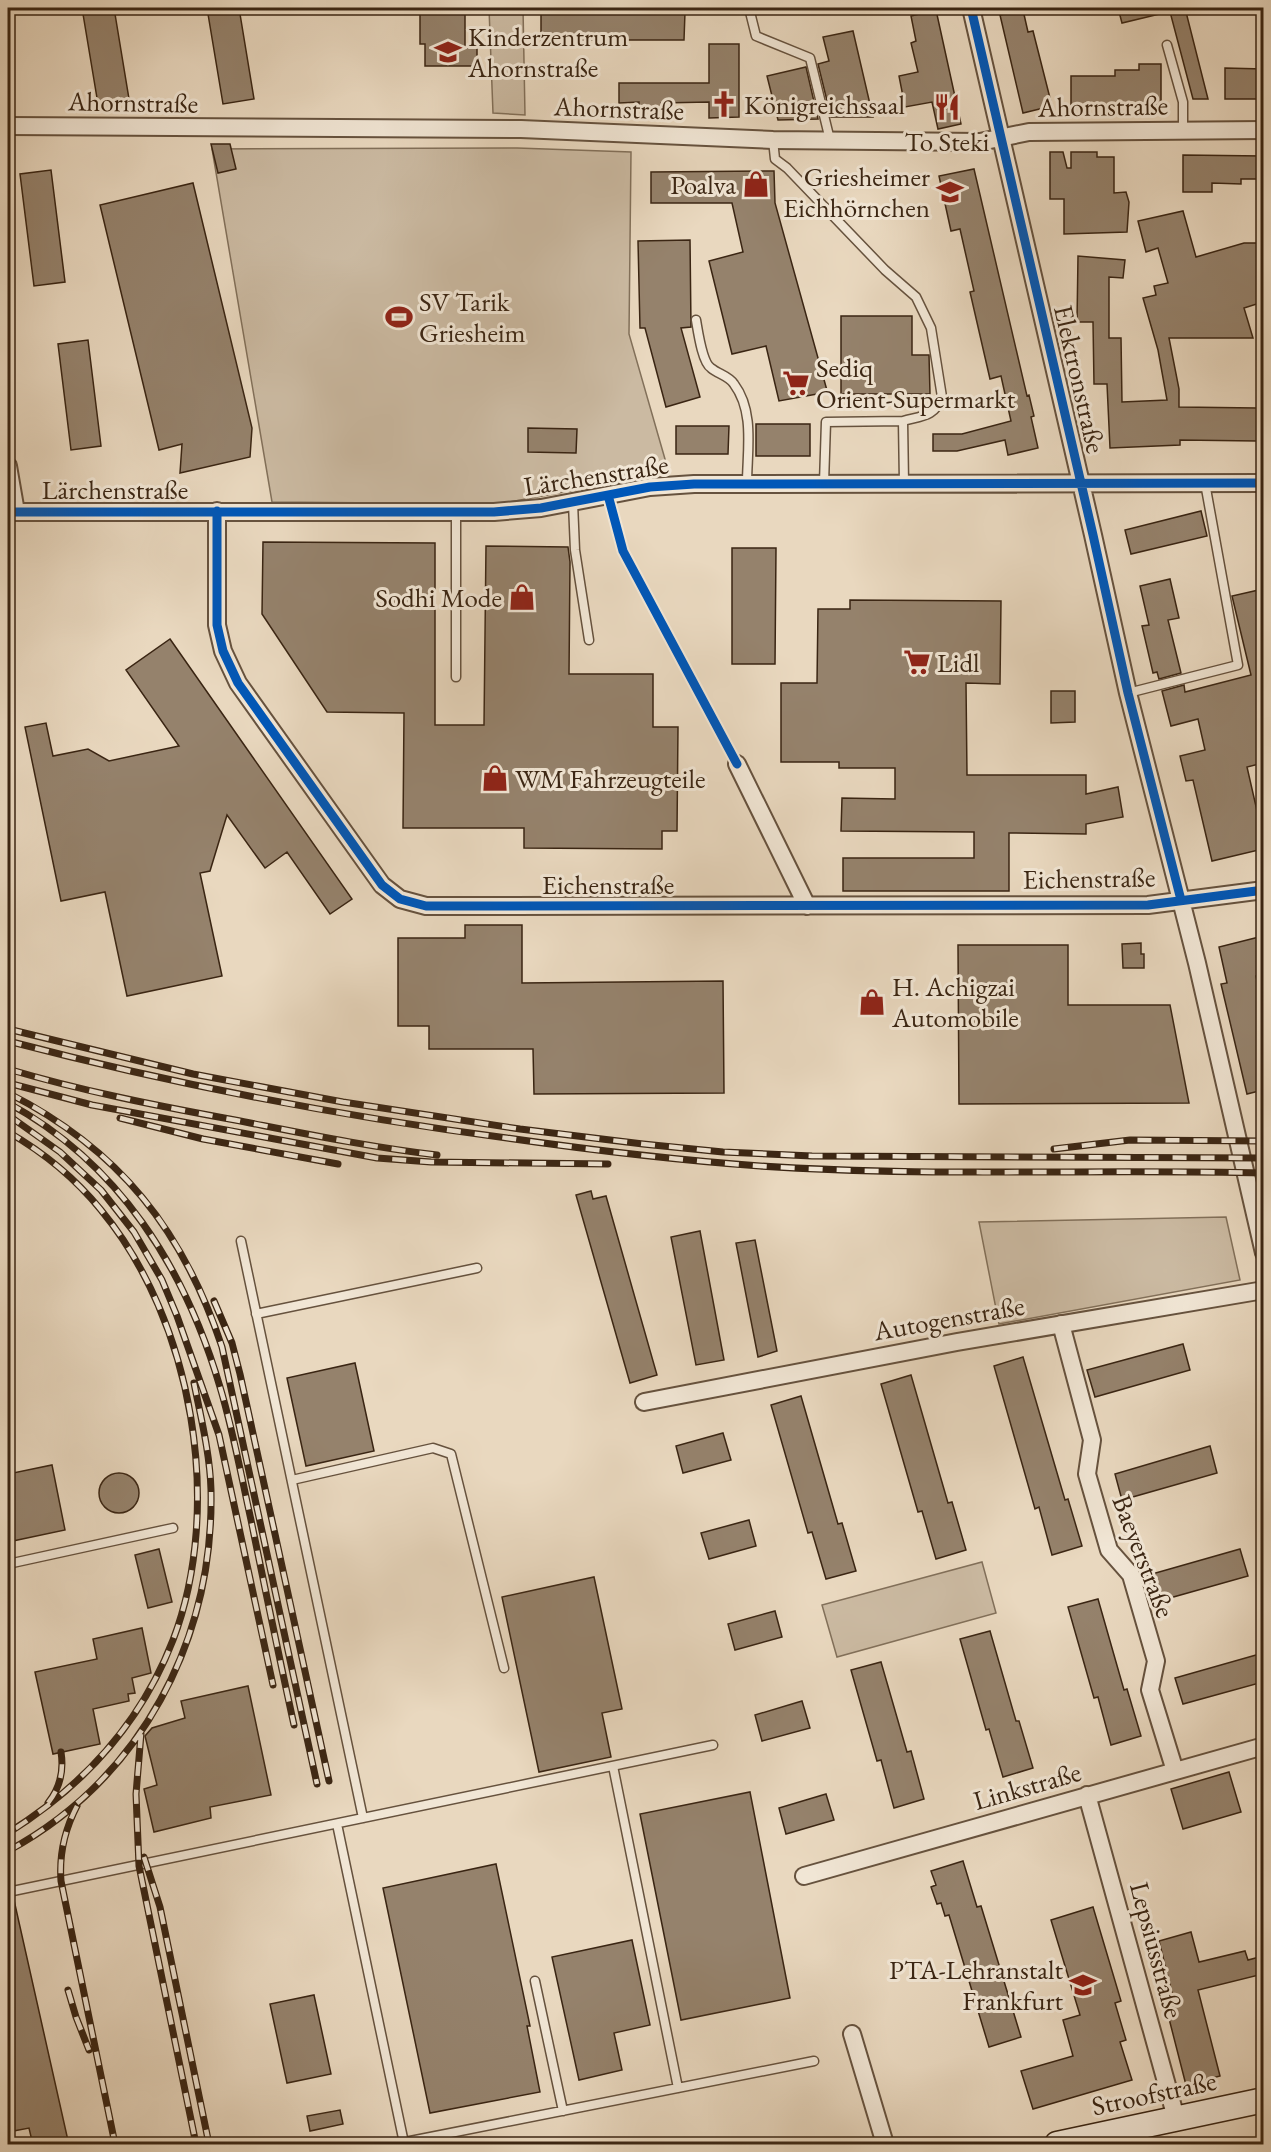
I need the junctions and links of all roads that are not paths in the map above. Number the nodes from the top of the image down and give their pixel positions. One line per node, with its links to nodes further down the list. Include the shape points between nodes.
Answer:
1 (749, 8): 9 (lane, via 756,36 810,58)
2 (971, 8): 7 (street, Elektronstraße)
3 (1167, 45): 6 (lane, via 1183,102)
4 (8, 126): 8 (street, Ahornstraße, via 521,129)
5 (1263, 130): 6 (street, Ahornstraße)
6 (1183, 131): 7 (street, Ahornstraße, via 1029,132)
7 (1001, 138): 9 (street, Ahornstraße, via 980,142); 15 (street, Elektronstraße)
8 (774, 140): 9 (street, Ahornstraße); 11 (lane, via 775,159 916,297 931,328 942,397 933,413)
9 (830, 140)
10 (696, 320): 18 (lane, via 705,361 709,368 732,380 748,418)
11 (903, 421): 13 (lane, via 826,422); 14 (lane)
12 (8, 466): 22 (street)
13 (824, 483): 14 (street, Lärchenstraße); 18 (street, Lärchenstraße)
14 (904, 483): 15 (street, Lärchenstraße)
15 (1081, 483): 16 (street, Lärchenstraße); 25 (street, Elektronstraße)
16 (1205, 483): 17 (street, Lärchenstraße); 25 (lane, via 1238,665)
17 (1263, 483)
18 (747, 484): 19 (street, Lärchenstraße, via 650,487)
19 (573, 503): 21 (street, Lärchenstraße, via 494,512); 23 (lane, via 575,550)
20 (217, 511): 21 (street, Lärchenstraße); 22 (street, Lärchenstraße); 29 (street, Eichenstraße, via 217,625 223,651 238,683 382,885 400,899 426,906)
21 (456, 511): 24 (lane)
22 (12, 512)
23 (589, 640)
24 (456, 677)
25 (1128, 693): 28 (street, Elektronstraße)
26 (737, 764): 29 (street)
27 (1263, 890): 28 (street, Eichenstraße); 30 (lane)
28 (1181, 900): 29 (street, Eichenstraße, via 1148,905); 32 (street, Elektronstraße)
29 (807, 906)
30 (1263, 913)
31 (241, 1241): 35 (lane)
32 (1263, 1253)
33 (477, 1268): 35 (lane)
34 (1263, 1290): 36 (street, Autogenstraße)
35 (256, 1314): 38 (lane)
36 (1061, 1324): 37 (street, Autogenstraße); 45 (street, Baeyerstraße, via 1092,1440 1087,1474 1109,1550 1131,1575 1156,1661 1150,1690)
37 (644, 1402)
38 (292, 1480): 41 (lane, via 433,1448 451,1454); 47 (lane)
39 (173, 1528): 40 (lane)
40 (8, 1564)
41 (504, 1668)
42 (713, 1745): 44 (lane)
43 (1263, 1746): 45 (street, Linkstraße)
44 (613, 1766): 47 (lane); 54 (lane)
45 (1175, 1771): 46 (street, Linkstraße)
46 (1087, 1795): 49 (street, Linkstraße); 57 (street, Lepsiusstraße)
47 (363, 1818): 48 (lane)
48 (337, 1824): 50 (lane); 58 (lane)
49 (804, 1876)
50 (8, 1892)
51 (535, 1981): 56 (lane)
52 (852, 2034): 59 (street)
53 (814, 2061): 54 (lane)
54 (678, 2088): 56 (lane)
55 (1263, 2100): 57 (street, Stroofstraße)
56 (563, 2111): 58 (lane)
57 (1176, 2118): 60 (street, Stroofstraße)
58 (399, 2144)
59 (885, 2145)
60 (1057, 2145)

